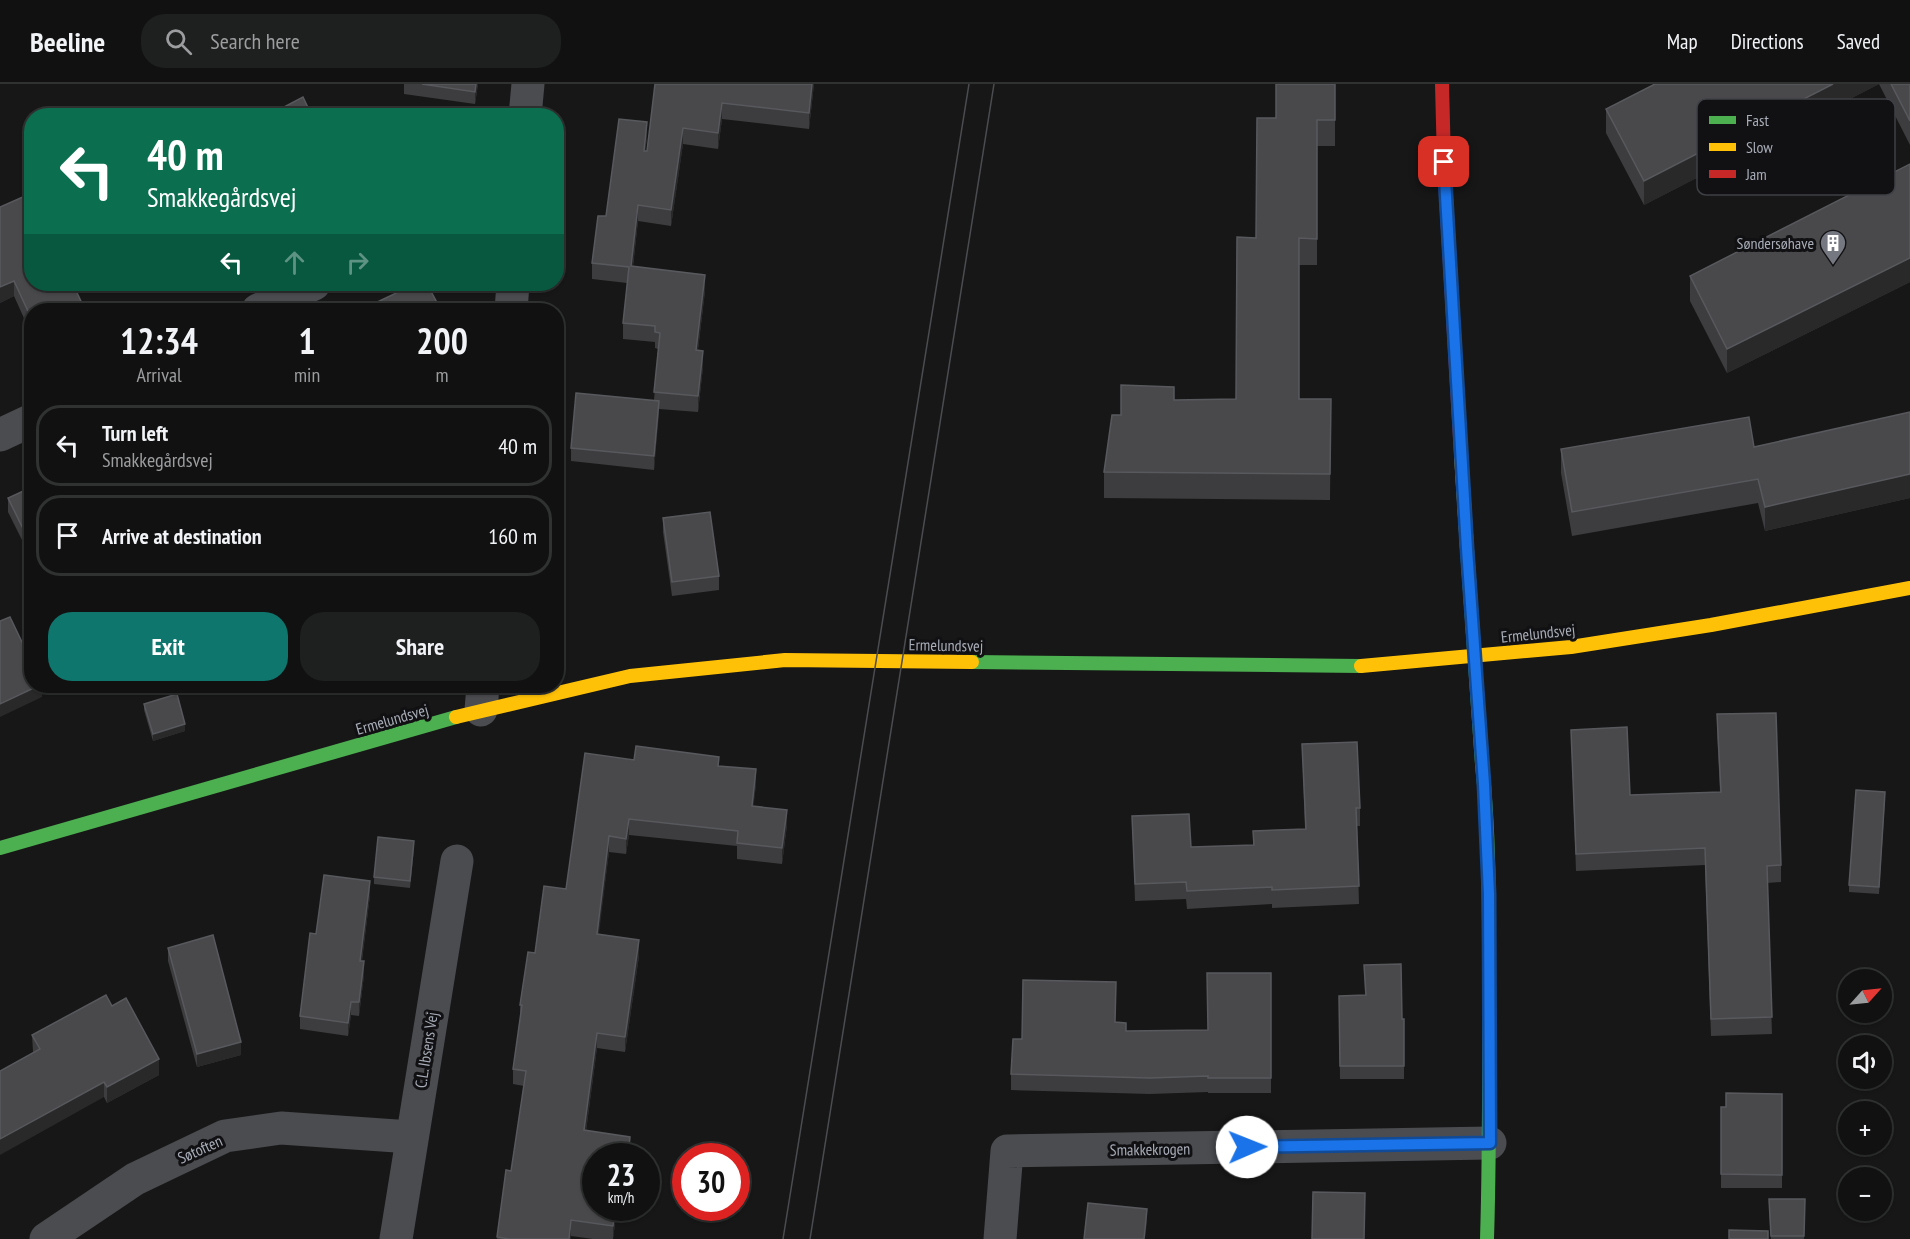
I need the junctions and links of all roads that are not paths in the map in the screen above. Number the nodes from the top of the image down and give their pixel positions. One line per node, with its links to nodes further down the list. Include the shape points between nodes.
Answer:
1 (528, 84): 3 (street)
2 (1442, 84): 15 (street, bridge, via 1489,894)
3 (526, 108)
4 (299, 291): 5 (street)
5 (273, 303)
6 (24, 424): 7 (street)
7 (0, 435)
8 (1910, 588): 9 (street, Ermelundsvej, via 1571,647 1402,664 786,660)
9 (564, 686)
10 (516, 693): 11 (street, Ermelundsvej)
11 (482, 698): 12 (street, Ermelundsvej)
12 (0, 848)
13 (457, 861): 14 (street, C.L. Ibsens Vej)
14 (411, 1137): 16 (street, Søtoften, via 281,1128 225,1136 135,1179); 17 (street, C.L. Ibsens Vej)
15 (1490, 1143): 18 (street, Smakkekrogen, via 1007,1151); 19 (street)
16 (46, 1239)
17 (396, 1239)
18 (1000, 1239)
19 (1487, 1239)

